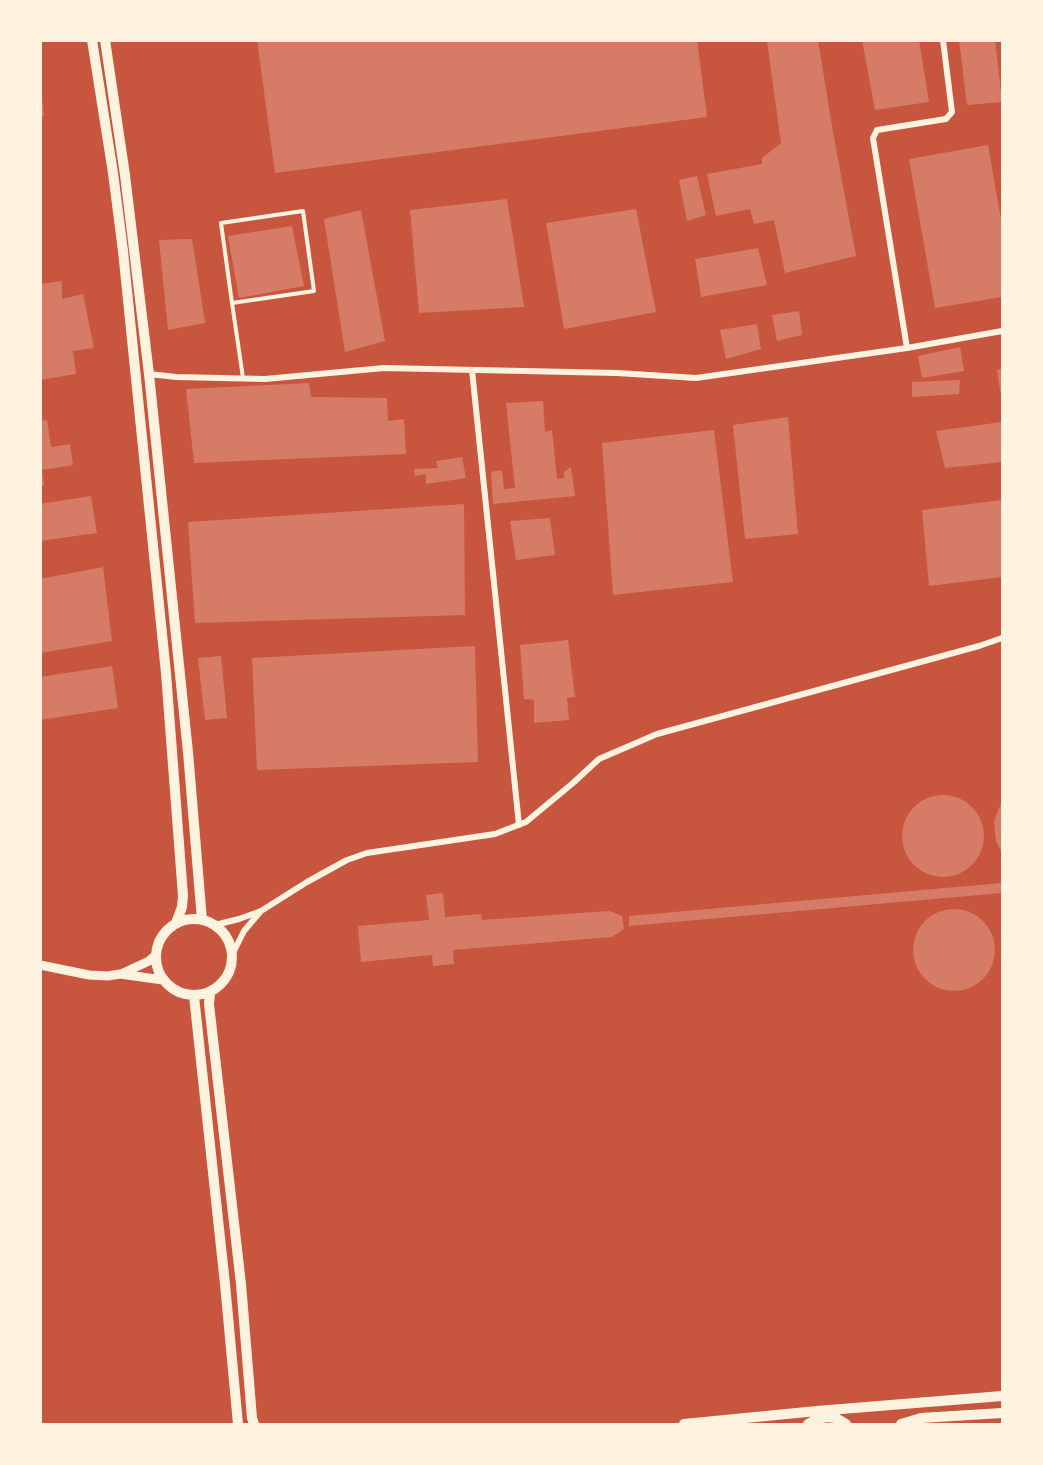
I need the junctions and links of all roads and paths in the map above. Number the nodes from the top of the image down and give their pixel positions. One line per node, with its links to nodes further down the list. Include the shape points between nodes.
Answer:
1 (92, 40): 14 (main road, via 123,251 166,673 183,896)
2 (105, 40): 8 (main road)
3 (943, 40): 6 (street, via 952,112 946,119 877,130 873,138)
4 (232, 303): 4 (lane, via 221,223 303,211 314,291); 9 (lane)
5 (1002, 331): 6 (street)
6 (907, 348): 7 (street, via 696,378)
7 (472, 369): 9 (street, via 384,368); 11 (street)
8 (149, 374): 9 (street); 13 (main road)
9 (243, 379)
10 (1002, 638): 11 (street, via 657,734 599,759 536,815)
11 (519, 825): 12 (street, via 479,837 367,853 317,876)
12 (261, 911): 15 (street); 16 (street, via 244,931)
13 (202, 920): 14 (main road); 15 (main road)
14 (176, 923): 17 (main road, via 164,933)
15 (215, 925): 16 (main road, via 229,940)
16 (233, 953): 21 (main road, via 230,973)
17 (156, 955): 19 (street); 20 (main road)
18 (40, 965): 19 (street, via 89,975)
19 (120, 974): 20 (street)
20 (163, 980): 22 (main road, via 174,990)
21 (210, 993): 22 (main road); 27 (main road)
22 (194, 996): 26 (main road)
23 (1002, 1396): 25 (main road)
24 (1002, 1413): 30 (main road, via 921,1418)
25 (814, 1418): 28 (main road); 29 (main road, via 836,1418)
26 (238, 1425)
27 (254, 1425)
28 (684, 1425)
29 (846, 1425)
30 (901, 1425)

